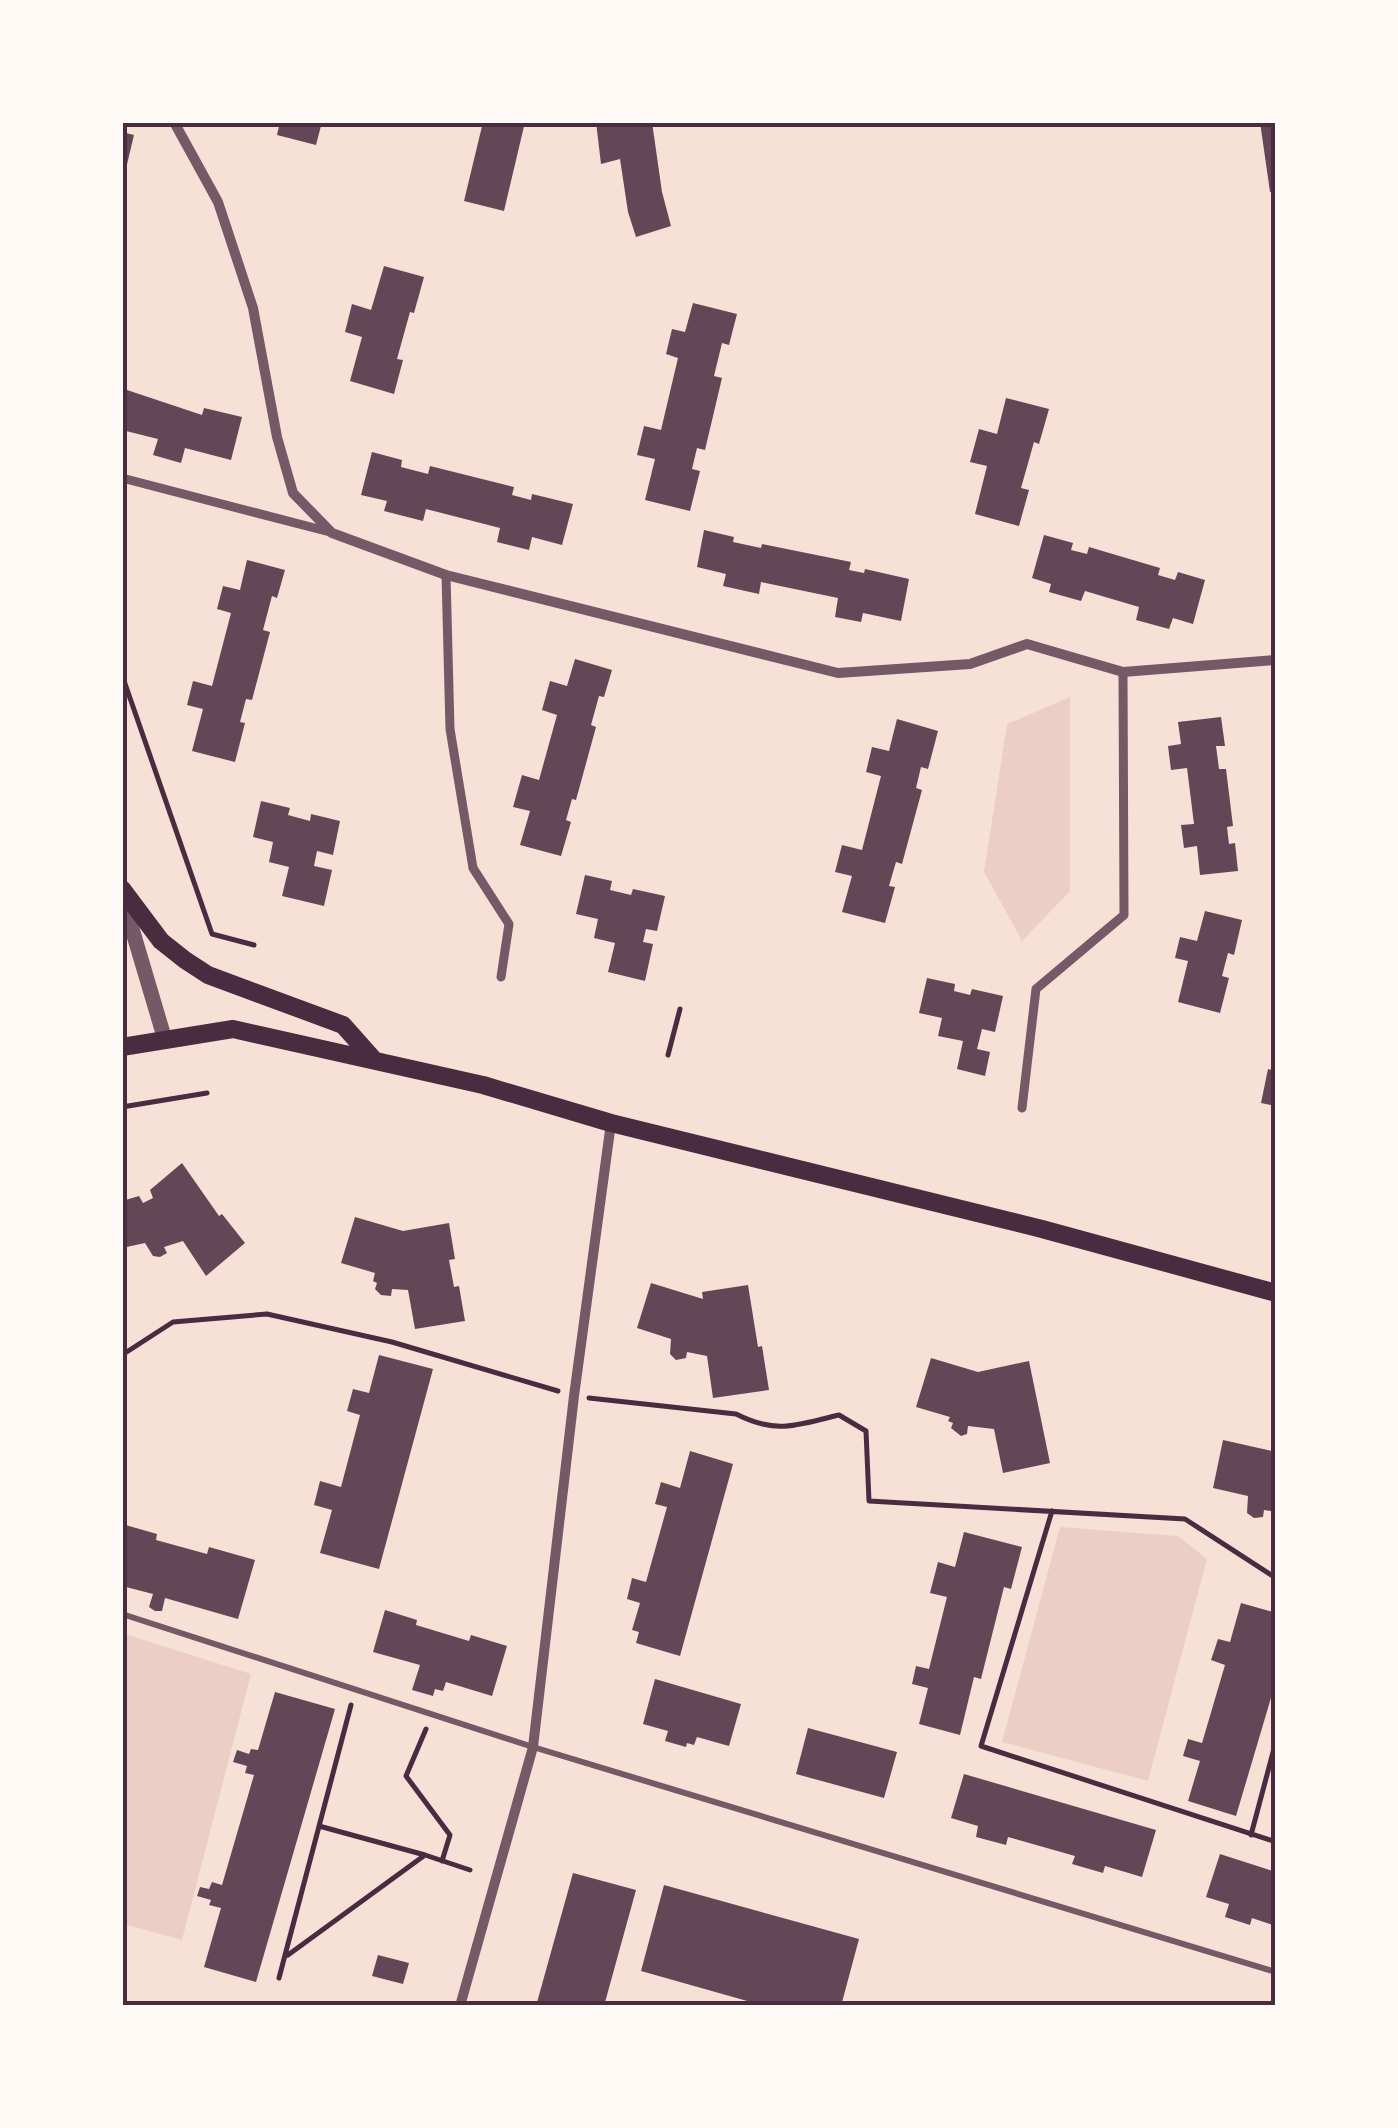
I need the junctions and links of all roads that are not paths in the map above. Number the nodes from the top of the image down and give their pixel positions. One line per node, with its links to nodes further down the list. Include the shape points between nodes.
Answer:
1 (174, 122): 3 (street, via 218,202 253,308 293,493)
2 (122, 478): 3 (street)
3 (332, 533): 4 (street)
4 (446, 575): 6 (street, via 838,673 970,664 1027,644); 8 (street, via 450,730 473,868 509,924)
5 (1276, 660): 6 (street)
6 (1123, 672): 12 (street, via 1124,915 1036,989)
7 (122, 892): 9 (street); 11 (main road, via 185,960 208,975 343,1025)
8 (501, 978)
9 (165, 1040): 10 (main road); 11 (main road, via 232,1029)
10 (122, 1047)
11 (376, 1061): 13 (main road)
12 (1022, 1108)
13 (611, 1123): 14 (main road); 16 (street)
14 (1276, 1294)
15 (122, 1614): 16 (lane)
16 (533, 1747): 17 (lane); 18 (street)
17 (1276, 1972)
18 (460, 2006)

